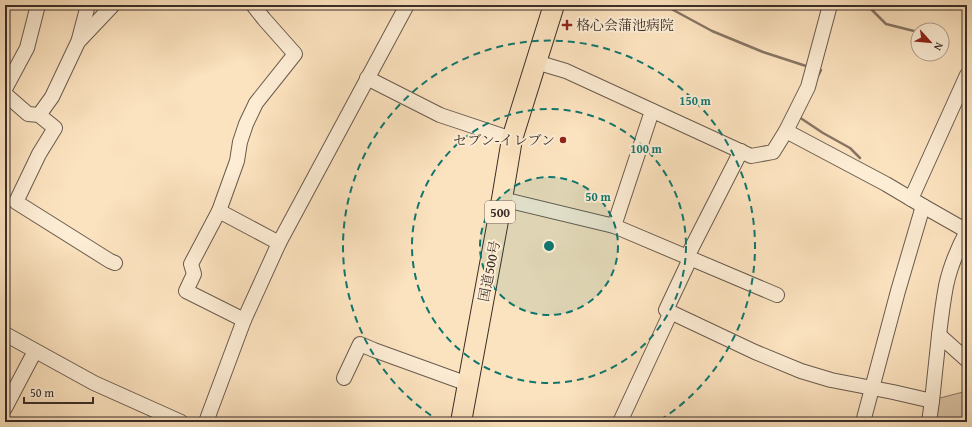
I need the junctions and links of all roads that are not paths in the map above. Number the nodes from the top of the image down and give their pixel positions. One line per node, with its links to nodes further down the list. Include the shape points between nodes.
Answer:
1 (38, 5): 12 (street, via 27,48)
2 (88, 5): 8 (street)
3 (113, 5): 8 (street)
4 (253, 5): 22 (street, via 296,54 256,102 240,142 237,161)
5 (406, 5): 11 (street)
6 (554, 5): 9 (highway, 国道500号 / 500)
7 (830, 5): 16 (street, via 808,87)
8 (78, 42): 15 (street, via 52,97)
9 (536, 62): 14 (street, via 566,71); 17 (highway, 国道500号 / 500)
10 (967, 76): 20 (street)
11 (367, 78): 17 (street, via 440,115); 25 (street)
12 (5, 89)
13 (5, 94): 15 (street, via 28,114)
14 (652, 111): 18 (street); 23 (street)
15 (39, 115): 27 (street, via 55,128 39,154 16,202)
16 (786, 132): 18 (street, via 773,152 751,156); 20 (street)
17 (512, 139): 19 (highway, 国道500号 / 500)
18 (741, 150): 26 (street)
19 (502, 199): 23 (street); 36 (highway, 国道500号 / 500)
20 (911, 199): 21 (street)
21 (923, 206): 24 (street); 37 (street)
22 (220, 211): 25 (street); 30 (street, via 191,264 194,274 186,291)
23 (614, 226): 26 (street)
24 (967, 231): 32 (street, via 946,286)
25 (279, 243): 30 (street)
26 (689, 258): 28 (street); 29 (street, via 666,310)
27 (115, 263)
28 (777, 295)
29 (671, 312): 37 (street, via 801,371); 43 (street)
30 (244, 320): 41 (street)
31 (5, 334): 33 (street)
32 (939, 335): 34 (street); 38 (street)
33 (35, 351): 39 (street); 40 (street, via 94,383)
34 (967, 360)
35 (344, 378): 36 (street, via 360,344)
36 (468, 384): 42 (highway, 国道500号 / 500)
37 (872, 388): 38 (street); 44 (street)
38 (932, 401): 45 (street)
39 (5, 408)
40 (181, 422)
41 (206, 422)
42 (460, 422)
43 (620, 422)
44 (863, 422)
45 (929, 422)

